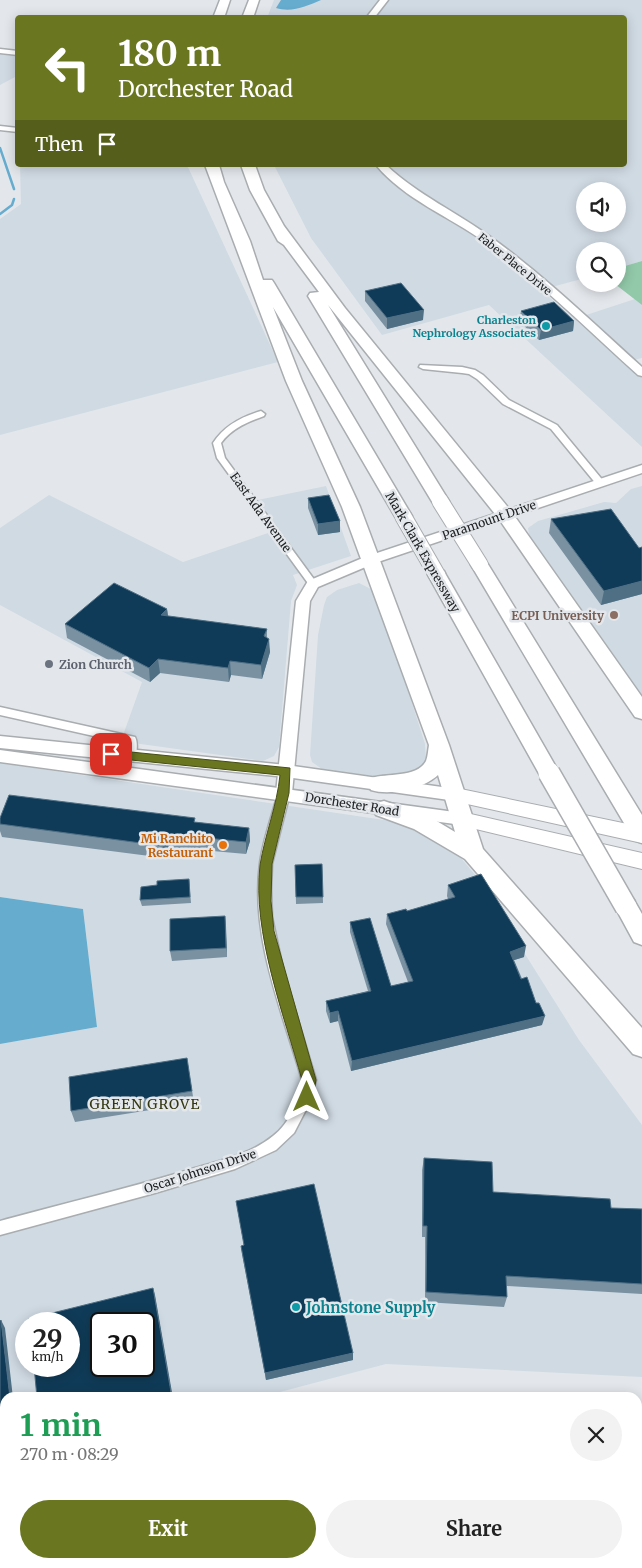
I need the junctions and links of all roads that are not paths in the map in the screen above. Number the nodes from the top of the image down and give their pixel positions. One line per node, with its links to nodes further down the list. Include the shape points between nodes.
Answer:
1 (225, 0): 3 (highway)
2 (384, 0): 4 (street)
3 (219, 15)
4 (372, 15)
5 (0, 51): 6 (street)
6 (15, 53)
7 (0, 128): 8 (street)
8 (15, 130)
9 (213, 167): 13 (highway, Mark Clark Expressway)
10 (249, 167): 12 (highway, via 257,190)
11 (383, 167): 15 (street, Faber Place Drive, via 410,190 508,254)
12 (279, 229): 19 (highway, via 340,311); 34 (highway, bridge, via 323,311)
13 (237, 230): 20 (highway, via 294,381 351,507); 37 (highway, Mark Clark Expressway, bridge)
14 (423, 367): 18 (street, via 462,370 480,376 506,402 554,427)
15 (642, 373)
16 (261, 414): 21 (street, East Ada Avenue, via 232,425 219,439 221,458)
17 (642, 469): 18 (street, Paramount Drive)
18 (600, 483): 19 (street, Paramount Drive)
19 (506, 515): 20 (street, Paramount Drive); 23 (highway)
20 (370, 560): 21 (street, Paramount Drive); 25 (highway)
21 (313, 584): 28 (street, via 303,601)
22 (0, 711): 27 (street, via 131,740)
23 (642, 712)
24 (0, 742): 27 (main road, Dorchester Road)
25 (439, 745): 29 (highway, via 437,761 430,771 403,782); 31 (highway)
26 (0, 756): 30 (main road, Dorchester Road)
27 (130, 756): 28 (main road, Dorchester Road)
28 (286, 772): 29 (main road, Dorchester Road); 30 (street)
29 (379, 784): 31 (main road, Dorchester Road)
30 (284, 793): 32 (main road, Dorchester Road); 39 (street, Oscar Johnson Drive, via 266,864 265,901 267,931 309,1080 307,1097 296,1116 280,1140 257,1154 168,1183)
31 (456, 796): 33 (highway); 34 (main road, Dorchester Road)
32 (384, 809): 33 (main road, Dorchester Road); 35 (highway, via 422,823)
33 (462, 819): 35 (highway); 36 (main road, Dorchester Road)
34 (642, 834)
35 (473, 853): 38 (highway)
36 (642, 861)
37 (642, 935)
38 (642, 1046)
39 (0, 1228)

